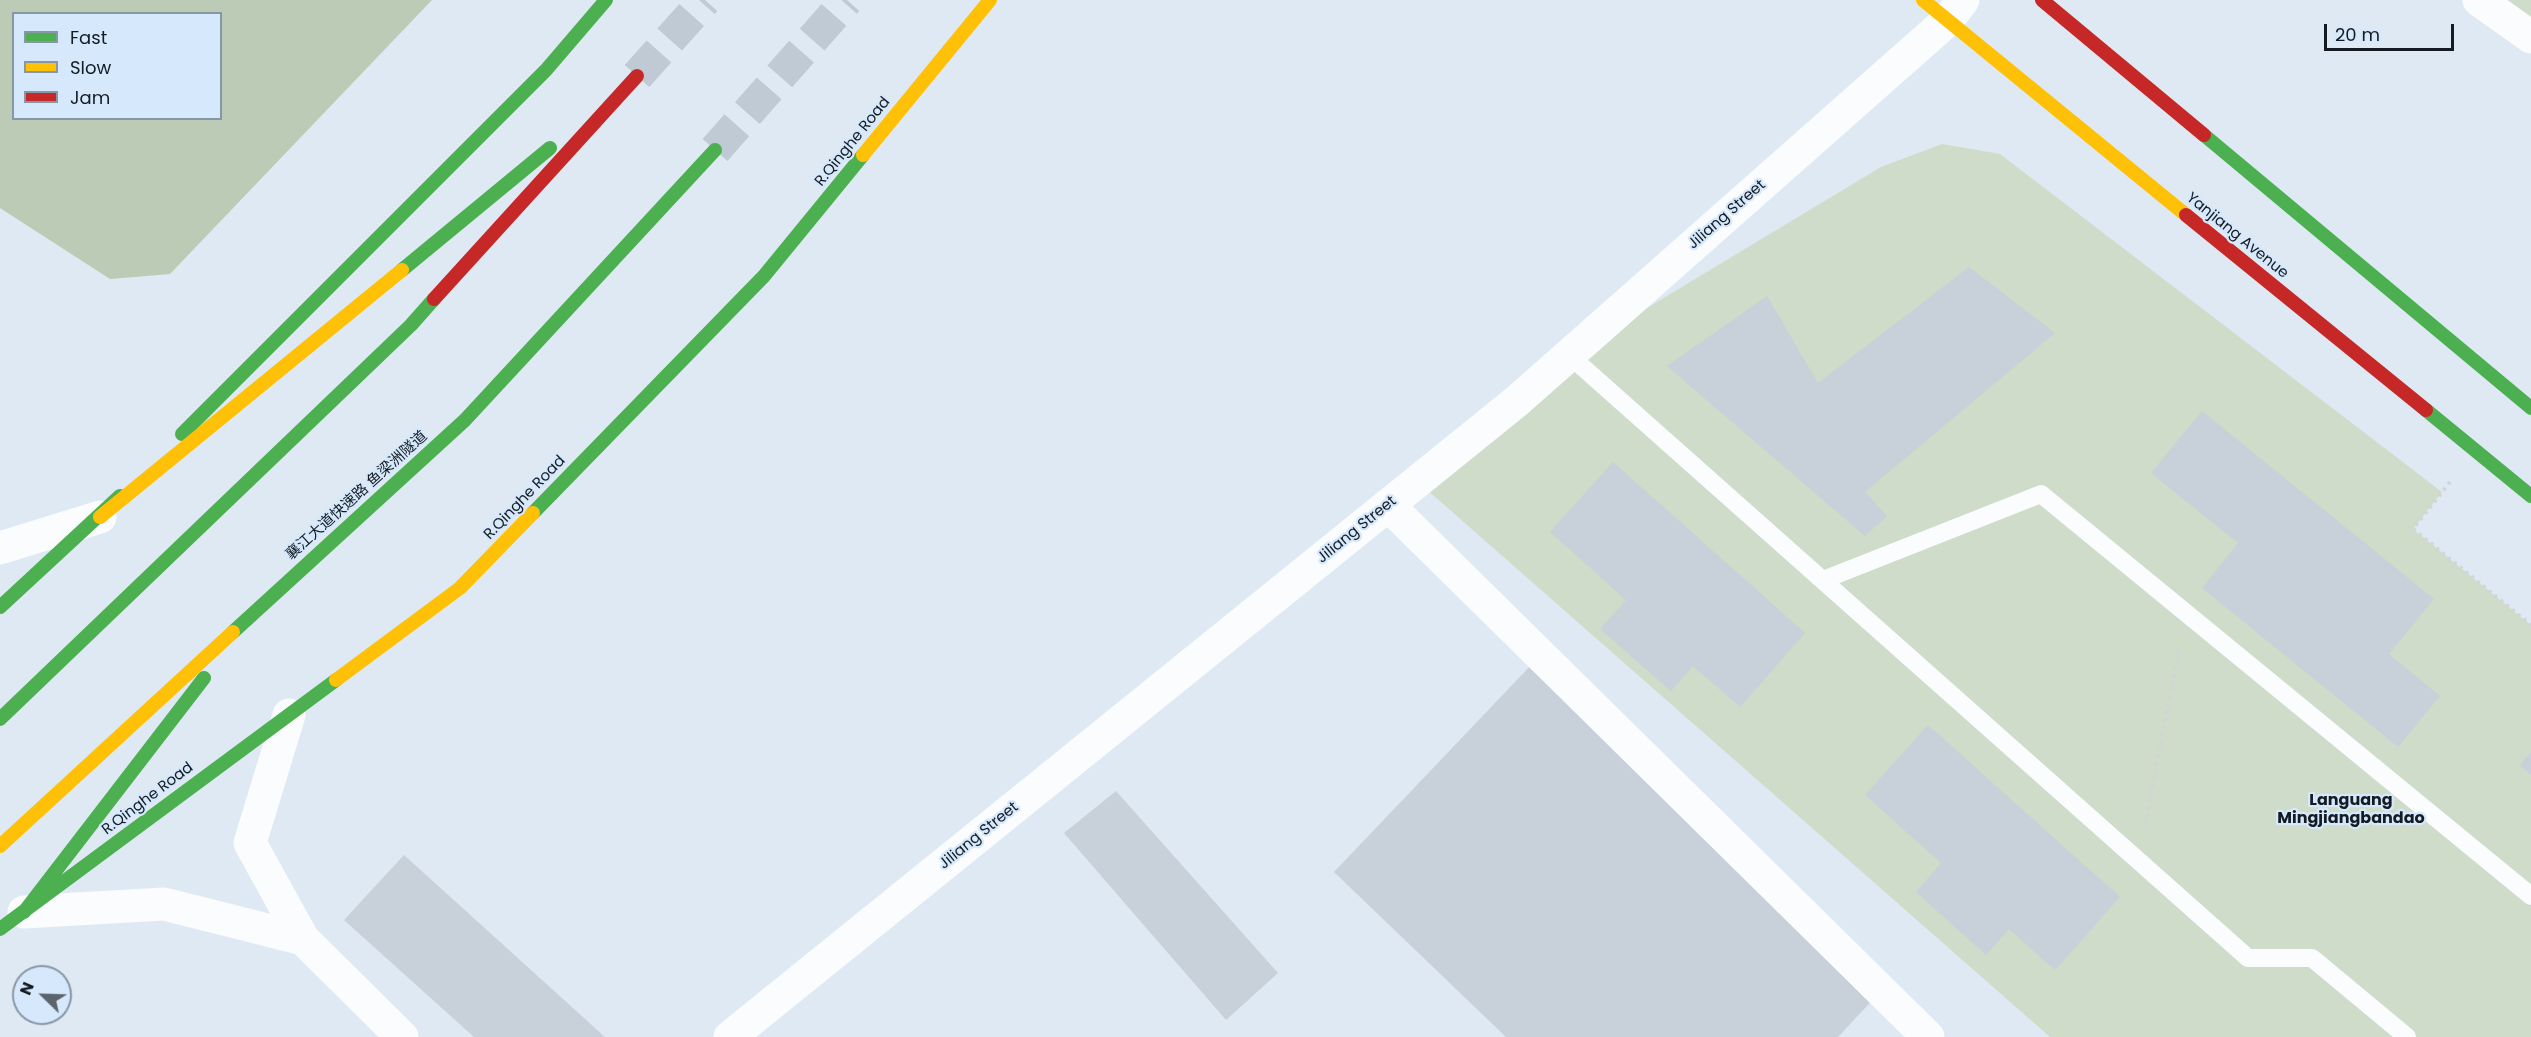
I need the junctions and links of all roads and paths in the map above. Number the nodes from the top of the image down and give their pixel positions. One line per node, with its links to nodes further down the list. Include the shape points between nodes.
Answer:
1 (606, 0): 14 (main road, via 546,70)
2 (990, 0): 21 (main road, R.Qinghe Road, via 765,276 468,579)
3 (1923, 0): 6 (main road, Yanjiang Avenue)
4 (2042, 0): 10 (main road)
5 (2479, 0): 7 (street)
6 (1955, 11): 9 (street, Jiliang Street); 11 (main road, Yanjiang Avenue)
7 (2531, 37)
8 (716, 150): 17 (main road, 襄江大道快速路 鱼梁洲隧道, via 465,420)
9 (1569, 355): 13 (street, Jiliang Street); 16 (lane)
10 (2531, 408)
11 (2475, 450): 12 (main road, Yanjiang Avenue); 20 (path, via 2413,529)
12 (2531, 496)
13 (1388, 505): 29 (street, Jiliang Street); 30 (street)
14 (100, 516): 15 (street); 18 (main road); 22 (main road, via 637,76 411,325)
15 (0, 548)
16 (1823, 580): 19 (lane, via 2041,494); 24 (lane)
17 (261, 604): 23 (main road, 襄江大道快速路 鱼梁洲隧道); 26 (main road)
18 (0, 607)
19 (2186, 612): 24 (path); 25 (lane)
20 (2531, 625)
21 (289, 715): 26 (main road, R.Qinghe Road); 27 (street, via 250,843)
22 (0, 719)
23 (0, 846)
24 (2137, 860): 31 (lane, via 2247,958 2312,958)
25 (2531, 896)
26 (12, 920): 27 (street, via 164,904)
27 (303, 939): 28 (street)
28 (402, 1037)
29 (730, 1037)
30 (1928, 1037)
31 (2407, 1037)

